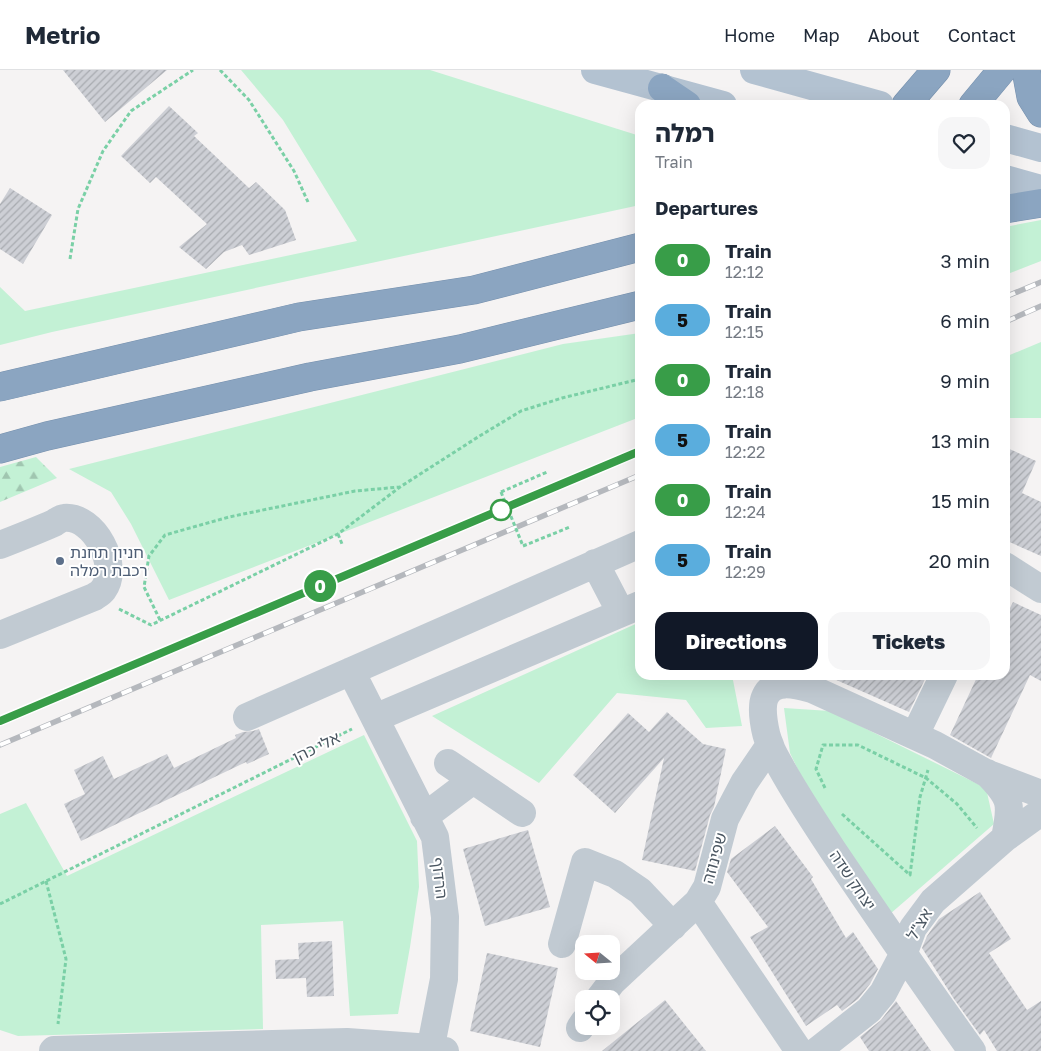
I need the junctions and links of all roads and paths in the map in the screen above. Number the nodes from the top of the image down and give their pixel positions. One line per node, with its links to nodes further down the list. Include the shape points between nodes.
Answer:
1 (192, 70): 23 (path, via 131,110 103,151 78,209)
2 (220, 70): 19 (path, via 249,100 294,171)
3 (595, 70): 8 (main road)
4 (754, 70): 11 (main road)
5 (936, 70): 12 (highway)
6 (1002, 70): 13 (highway)
7 (1026, 70): 14 (highway, via 1031,97)
8 (662, 88): 9 (highway); 10 (main road)
9 (679, 100)
10 (705, 100)
11 (862, 100)
12 (910, 100)
13 (977, 100)
14 (1041, 113)
15 (1010, 139): 16 (main road)
16 (1041, 148)
17 (1010, 180): 18 (main road)
18 (1041, 189)
19 (308, 202)
20 (1041, 203): 21 (highway)
21 (1010, 208)
22 (635, 248): 26 (highway, via 474,290 299,317)
23 (70, 259)
24 (635, 306): 27 (highway, via 460,350 310,376)
25 (635, 381): 29 (path, via 522,411)
26 (0, 387)
27 (0, 449)
28 (548, 472): 30 (path, bridge, via 501,492 523,546)
29 (400, 487): 31 (path); 40 (path, via 355,491 229,517 165,535 149,556 144,587)
30 (570, 527)
31 (338, 534): 32 (path); 40 (path)
32 (342, 544)
33 (0, 545): 38 (street, via 63,518 79,521 93,530 107,559 107,582)
34 (635, 546): 35 (street)
35 (595, 563): 39 (street); 42 (street)
36 (1010, 569): 37 (street)
37 (1041, 589)
38 (94, 597): 40 (path, via 151,625); 41 (street)
39 (631, 610): 46 (street)
40 (160, 620)
41 (0, 635)
42 (351, 671): 45 (street); 46 (street, הרדוף)
43 (943, 680): 47 (street)
44 (767, 683): 47 (street, via 812,689); 48 (street, יצחק שדה, via 762,710)
45 (247, 716)
46 (376, 718): 58 (street, הרדוף); 60 (path, אלי כהן)
47 (925, 740): 50 (street); 51 (path)
48 (770, 745): 61 (street, שפינוזה, via 725,819 707,887); 65 (street, יצחק שדה, via 804,806)
49 (448, 763): 52 (street)
50 (986, 773): 54 (street); 59 (street, via 1002,788 1009,802 1009,818)
51 (926, 778): 53 (path, via 858,745 823,745 816,769); 57 (path, via 920,797 910,875); 59 (path)
52 (473, 780): 56 (street); 58 (street)
53 (827, 792)
54 (1041, 794)
55 (1041, 812): 59 (street, אצ"ל)
56 (522, 813)
57 (841, 813)
58 (424, 817): 68 (street, הרדוף, via 435,837 445,917 444,979)
59 (999, 843): 65 (street, אצ"ל, via 933,901 913,928)
60 (46, 882): 62 (path, אלי כהן); 67 (path, via 66,959)
61 (698, 902): 63 (street, שפינוזה); 69 (street)
62 (0, 904)
63 (673, 926): 64 (street, via 640,891 615,874 585,862); 66 (street, שפינוזה)
64 (562, 944)
65 (903, 955): 70 (street, אצ"ל, via 883,993 869,1010); 71 (street, יצחק שדה)
66 (606, 990)
67 (53, 1050): 68 (street, via 347,1042)
68 (436, 1050)
69 (799, 1051)
70 (817, 1051)
71 (972, 1051)

